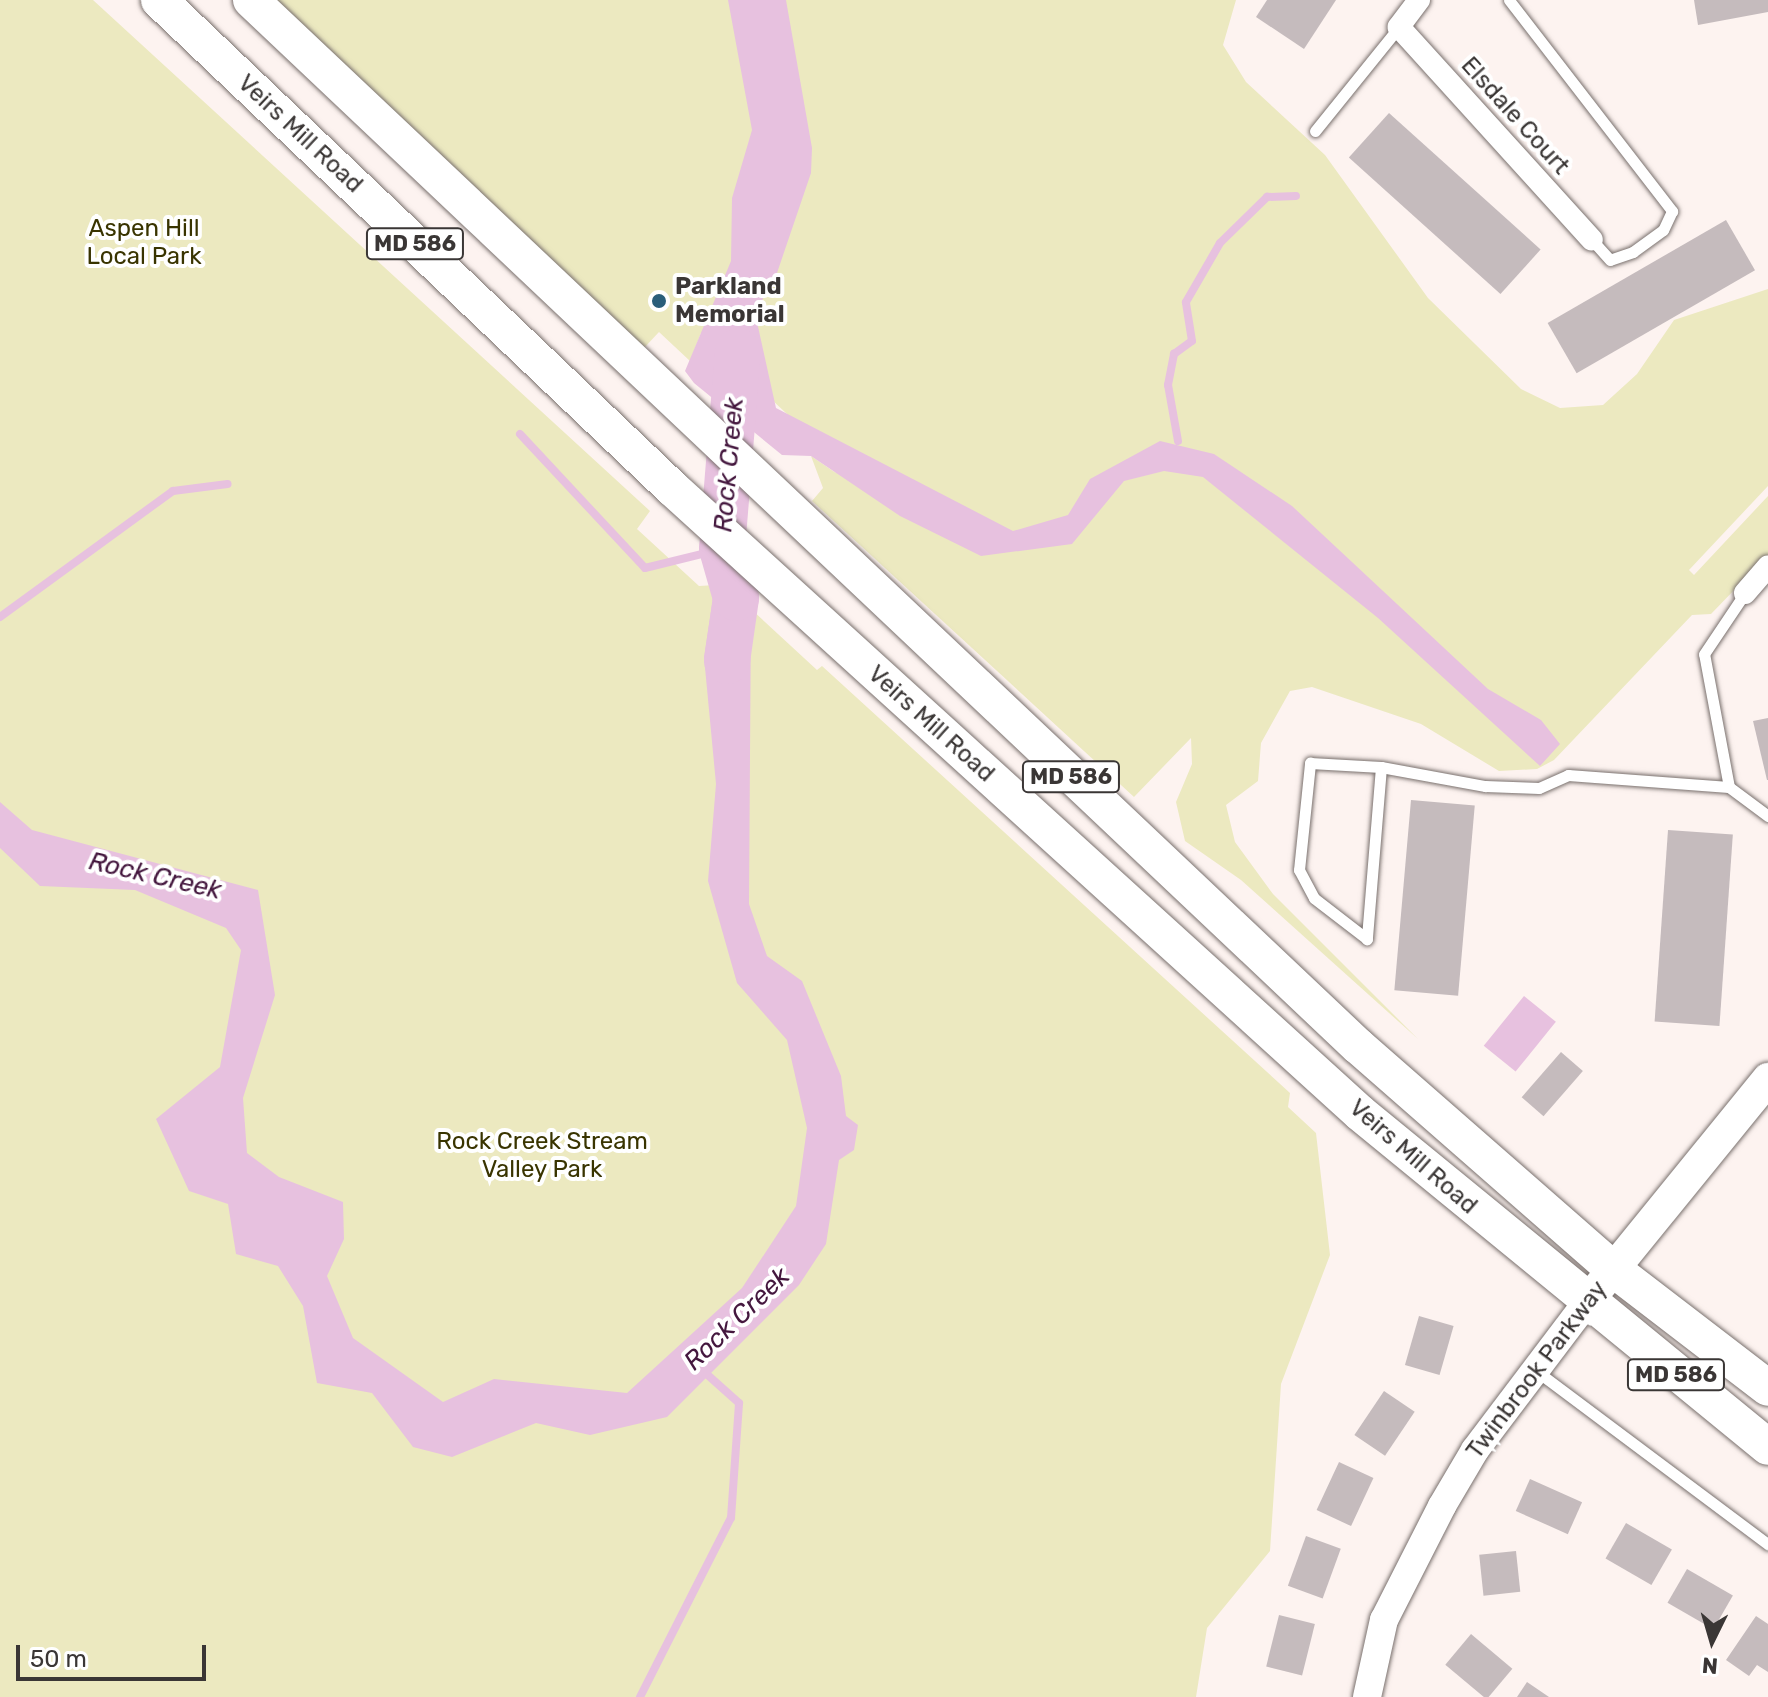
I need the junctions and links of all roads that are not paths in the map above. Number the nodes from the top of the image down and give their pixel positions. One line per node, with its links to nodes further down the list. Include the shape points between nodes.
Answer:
1 (159, 0): 15 (main road, Veirs Mill Road / MD 586, via 672,488 1360,1113)
2 (251, 0): 14 (main road, Veirs Mill Road / MD 586, via 1358,1046)
3 (1419, 0): 5 (street)
4 (1509, 0): 7 (lane, via 1672,211 1649,243 1610,260)
5 (1399, 27): 6 (lane); 7 (street, Elsdale Court)
6 (1315, 131)
7 (1592, 240)
8 (1768, 567): 9 (street)
9 (1745, 593): 11 (lane, via 1704,654)
10 (1381, 767): 10 (lane, via 1375,845 1367,939 1314,898 1299,870 1310,763); 11 (lane, via 1498,786 1539,788 1568,775)
11 (1729, 787): 12 (lane)
12 (1768, 816)
13 (1768, 1079): 14 (main road, Twinbrook Parkway)
14 (1613, 1269): 15 (main road, Twinbrook Parkway); 17 (main road, Veirs Mill Road / MD 586)
15 (1586, 1303): 16 (street, Twinbrook Parkway); 18 (main road, Veirs Mill Road / MD 586)
16 (1534, 1370): 19 (lane); 20 (street, Twinbrook Parkway, via 1442,1506 1384,1620)
17 (1768, 1388)
18 (1768, 1447)
19 (1768, 1544)
20 (1367, 1697)

